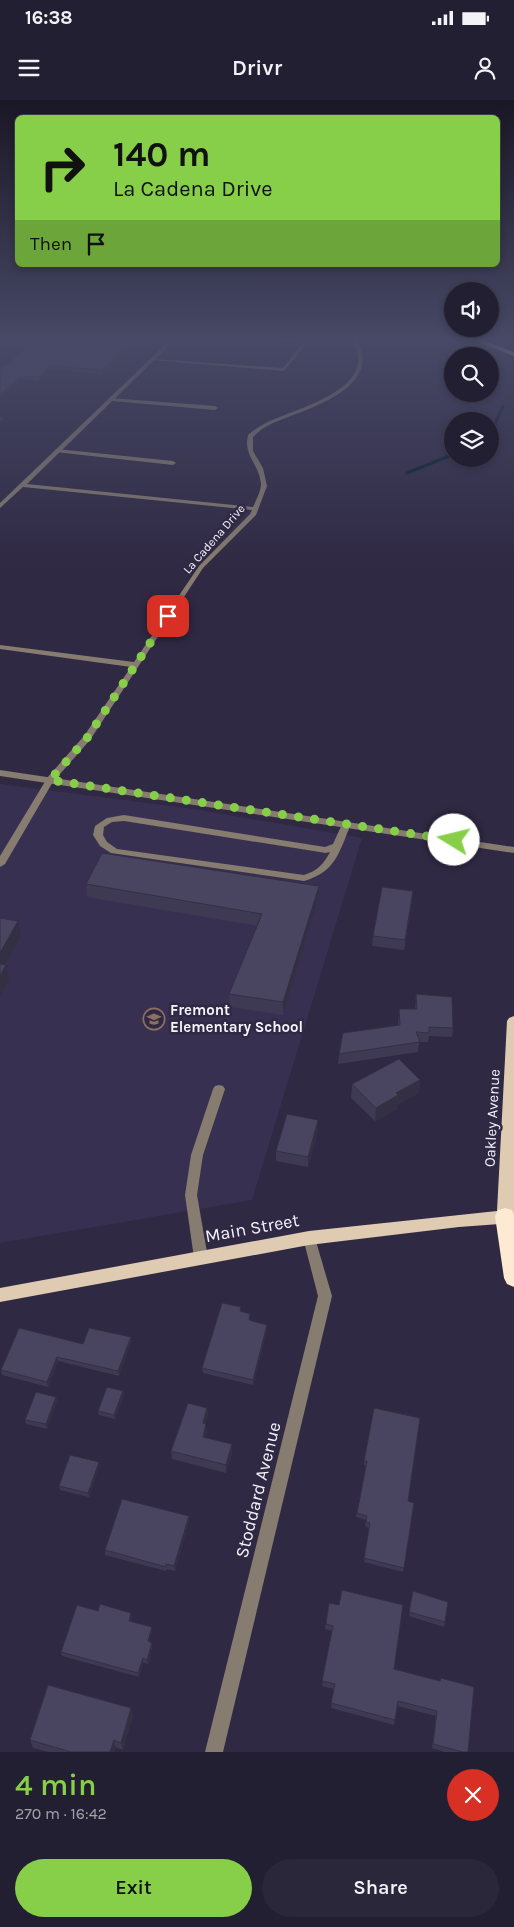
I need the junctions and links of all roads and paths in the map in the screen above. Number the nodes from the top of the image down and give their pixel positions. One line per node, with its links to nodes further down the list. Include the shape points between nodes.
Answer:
1 (95, 415): 3 (street)
2 (290, 415): 7 (street, La Cadena Drive, via 265,425 250,436 250,451 260,468 264,486)
3 (57, 452): 4 (street); 5 (street)
4 (173, 463)
5 (22, 485): 6 (street); 7 (street)
6 (0, 506)
7 (255, 509): 9 (street, La Cadena Drive, via 253,515 201,566)
8 (0, 647): 9 (street)
9 (136, 665): 11 (street, La Cadena Drive, via 87,738)
10 (1, 774): 11 (street)
11 (50, 780): 12 (street); 15 (street, La Cadena Drive)
12 (346, 824): 13 (street); 14 (street)
13 (336, 846): 13 (street, via 326,850 124,818 110,820 100,826 98,835 103,844 114,851 304,878 317,875 326,868)
14 (514, 850)
15 (0, 864)
16 (514, 1021): 18 (main road, Oakley Avenue)
17 (220, 1089): 20 (street, via 197,1155 191,1195)
18 (510, 1216): 19 (main road, Main Street); 21 (highway)
19 (309, 1238): 20 (main road, Main Street); 23 (street, Stoddard Avenue, via 325,1296)
20 (201, 1258): 22 (main road, Main Street)
21 (514, 1278)
22 (0, 1295)
23 (214, 1752)

